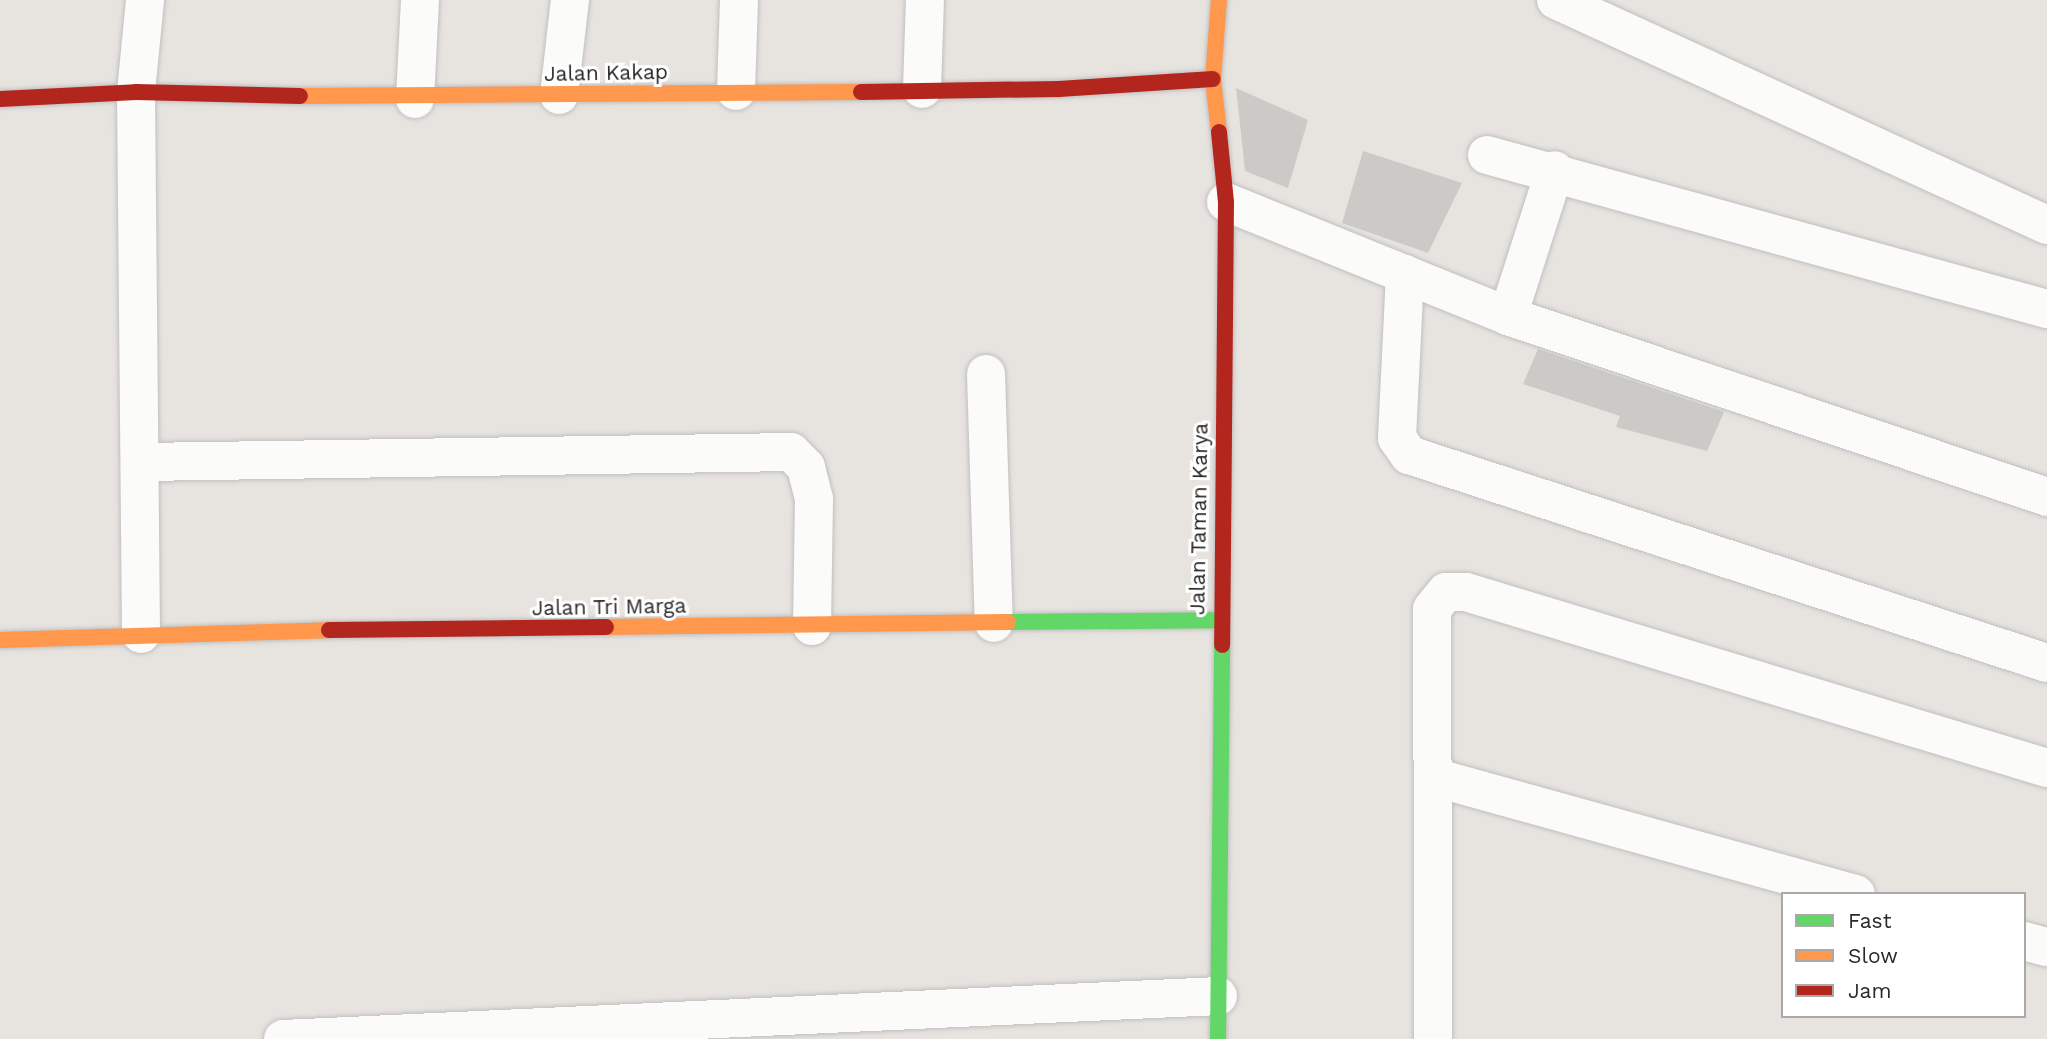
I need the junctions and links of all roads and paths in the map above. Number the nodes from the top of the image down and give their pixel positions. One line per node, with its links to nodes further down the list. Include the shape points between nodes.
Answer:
1 (145, 0): 10 (street)
2 (420, 0): 14 (street)
3 (570, 0): 12 (street)
4 (739, 0): 11 (street)
5 (925, 0): 9 (street)
6 (1219, 0): 8 (street, Jalan Taman Karya)
7 (1556, 0): 18 (street)
8 (1213, 79): 9 (street, Jalan Kakap, via 1059,89); 17 (street, Jalan Taman Karya)
9 (922, 89): 11 (street, Jalan Kakap)
10 (136, 92): 13 (street, Jalan Kakap); 14 (street, Jalan Kakap); 23 (street)
11 (736, 92): 12 (street, Jalan Kakap)
12 (559, 95): 14 (street, Jalan Kakap)
13 (0, 99)
14 (415, 99)
15 (1487, 155): 16 (street)
16 (1555, 170): 20 (street); 21 (street)
17 (1226, 202): 19 (street); 25 (street, Jalan Taman Karya)
18 (2047, 225)
19 (1405, 274): 21 (street); 30 (street, via 1397,438 1409,455)
20 (2047, 309)
21 (1508, 316): 24 (street)
22 (986, 374): 26 (street)
23 (142, 462): 27 (street, via 791,452 806,467 814,499); 28 (street)
24 (2047, 497)
25 (1219, 620): 26 (street, Jalan Tri Marga); 36 (street, Jalan Taman Karya)
26 (994, 623): 27 (street, Jalan Tri Marga)
27 (812, 626): 28 (street, Jalan Tri Marga)
28 (141, 634): 29 (street, Jalan Tri Marga)
29 (0, 640)
30 (2047, 663)
31 (2047, 768): 32 (street, via 1458,590 1441,595 1432,609)
32 (1433, 777): 33 (street); 39 (street)
33 (1849, 892)
34 (2026, 942): 35 (street)
35 (2047, 947)
36 (1218, 996): 37 (street); 38 (street, Jalan Taman Karya)
37 (283, 1039)
38 (1219, 1039)
39 (1433, 1039)

